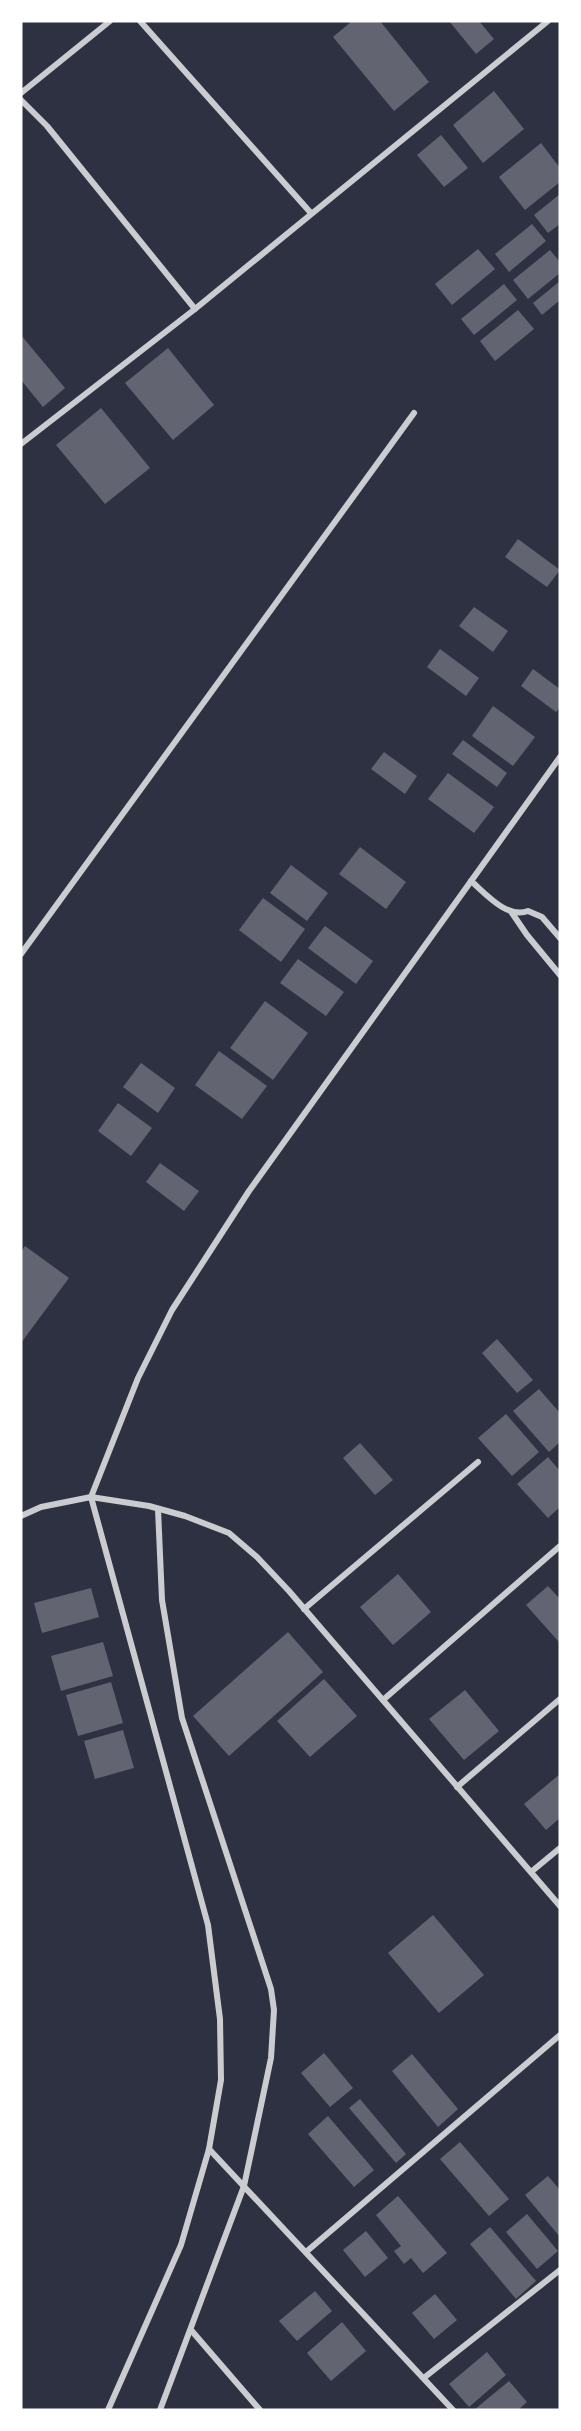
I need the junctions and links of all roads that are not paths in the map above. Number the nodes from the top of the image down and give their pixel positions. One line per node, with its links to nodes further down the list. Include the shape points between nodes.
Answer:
1 (110, 21): 4 (street)
2 (140, 21): 6 (street)
3 (548, 21): 6 (street)
4 (21, 93)
5 (21, 100): 7 (street)
6 (310, 212): 7 (street)
7 (195, 309): 9 (street)
8 (414, 413): 14 (street)
9 (21, 444)
10 (560, 757): 11 (street)
11 (471, 881): 12 (street); 17 (street, via 249,1191 172,1310 138,1377)
12 (512, 913): 13 (street, via 535,913); 15 (street)
13 (560, 938)
14 (21, 954)
15 (560, 975)
16 (478, 1462): 21 (street)
17 (91, 1497): 18 (street); 19 (street); 29 (street, via 208,1925 220,2019 221,2080)
18 (158, 1509): 21 (street, via 229,1533 257,1557); 30 (street, via 162,1600 182,1718 259,1950 274,2010 271,2058)
19 (21, 1516)
20 (560, 1546): 23 (street)
21 (304, 1609): 23 (street)
22 (560, 1699): 24 (street)
23 (383, 1700): 24 (street)
24 (457, 1786): 26 (street)
25 (560, 1848): 26 (street)
26 (531, 1872): 27 (street)
27 (560, 1906)
28 (560, 2035): 31 (street)
29 (209, 2149): 30 (street); 35 (street, via 182,2245)
30 (244, 2186): 31 (street); 33 (street)
31 (306, 2252): 34 (street)
32 (560, 2270): 34 (street)
33 (191, 2330): 36 (street); 37 (street)
34 (425, 2377): 38 (street)
35 (108, 2410)
36 (160, 2410)
37 (260, 2410)
38 (453, 2410)

